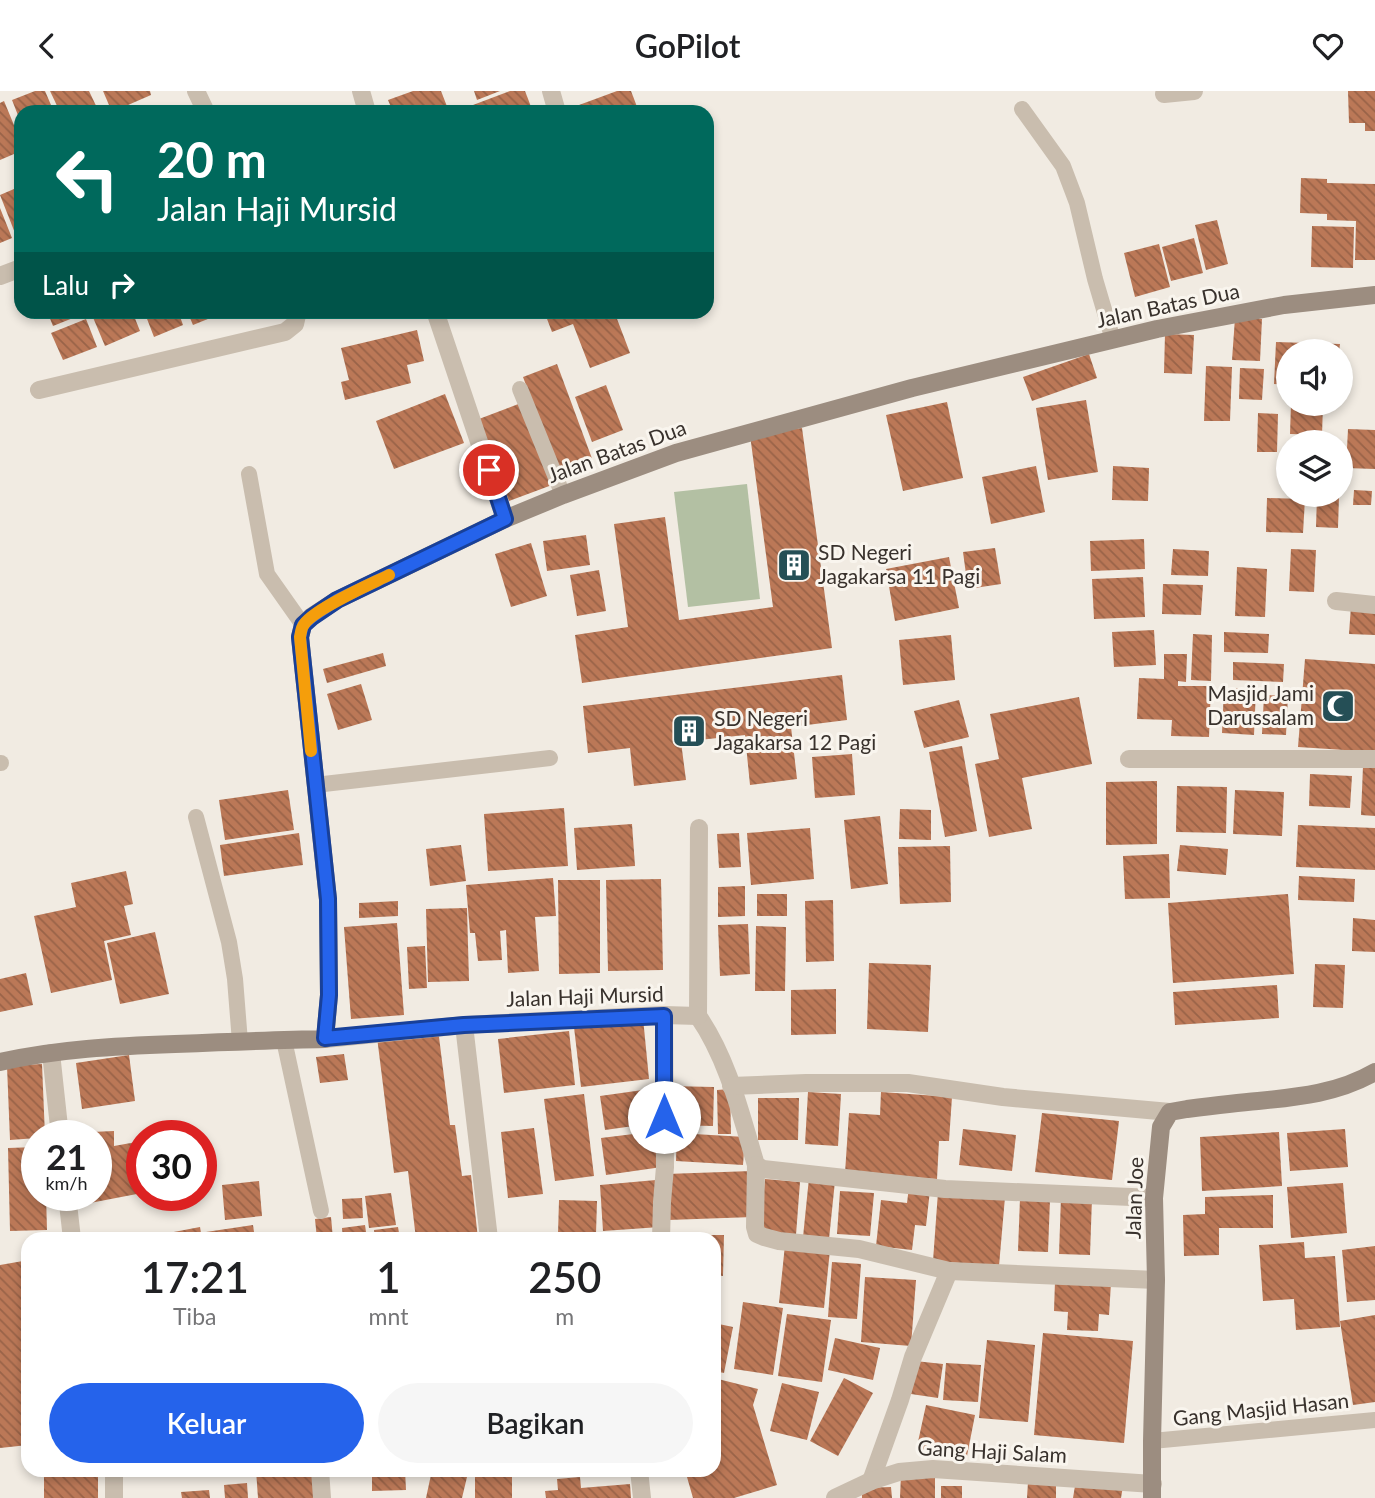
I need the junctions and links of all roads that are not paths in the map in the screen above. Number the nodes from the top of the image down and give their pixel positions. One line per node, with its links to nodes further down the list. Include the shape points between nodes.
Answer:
1 (1194, 91): 2 (street)
2 (1164, 94)
3 (1022, 109): 7 (lane, via 1063,166)
4 (1375, 295): 7 (street, Jalan Batas Dua, via 1284,305)
5 (296, 319): 9 (street, via 285,332)
6 (438, 319): 12 (street)
7 (1113, 340): 11 (street, Jalan Batas Dua, via 823,411 676,453)
8 (520, 389): 11 (lane)
9 (39, 390)
10 (249, 474): 15 (lane, via 267,575)
11 (563, 495): 12 (street, Jalan Batas Dua)
12 (505, 519): 15 (street, Jalan Batas Dua, via 337,600)
13 (1336, 601): 14 (street)
14 (1375, 605)
15 (303, 625): 19 (street, via 300,637)
16 (550, 758): 19 (lane)
17 (1129, 759): 18 (street)
18 (1375, 759)
19 (315, 785): 25 (street, via 328,899)
20 (196, 817): 27 (lane, via 229,942)
21 (699, 828): 23 (street)
22 (664, 1016): 23 (street, Jalan Haji Mursid); 24 (street, Jalan Haji Mursid); 40 (street)
23 (698, 1016): 31 (street)
24 (464, 1025): 25 (street, Jalan Haji Mursid); 39 (street)
25 (325, 1038): 26 (street, Jalan Haji Mursid)
26 (284, 1040): 27 (street, Jalan Haji Mursid); 37 (lane)
27 (240, 1042): 28 (street, Jalan Haji Mursid)
28 (51, 1053): 29 (street, Jalan Haji Mursid); 33 (street)
29 (0, 1062)
30 (1375, 1072): 32 (street, via 1335,1090)
31 (731, 1086): 32 (street, via 908,1083); 34 (street)
32 (1170, 1112): 35 (street, Jalan Joe, via 1161,1127)
33 (58, 1120)
34 (756, 1165): 35 (street, via 763,1170 945,1189); 41 (street, via 757,1234 779,1241 859,1249)
35 (1154, 1198): 42 (street, Jalan Joe)
36 (69, 1211): 38 (street)
37 (321, 1211)
38 (71, 1232)
39 (488, 1232)
40 (661, 1232)
41 (949, 1271): 42 (street); 48 (street, via 913,1357)
42 (1156, 1280): 44 (street, Jalan Joe)
43 (1375, 1420): 44 (lane, Gang Masjid Hasan)
44 (1152, 1441): 49 (street, Jalan Joe)
45 (114, 1477): 50 (street)
46 (320, 1477): 51 (street)
47 (640, 1477): 52 (street)
48 (871, 1481): 49 (street, Gang Haji Salam, via 899,1472 933,1469); 53 (street, Gang Haji Salam)
49 (1152, 1491)
50 (114, 1498)
51 (322, 1498)
52 (642, 1498)
53 (835, 1498)

